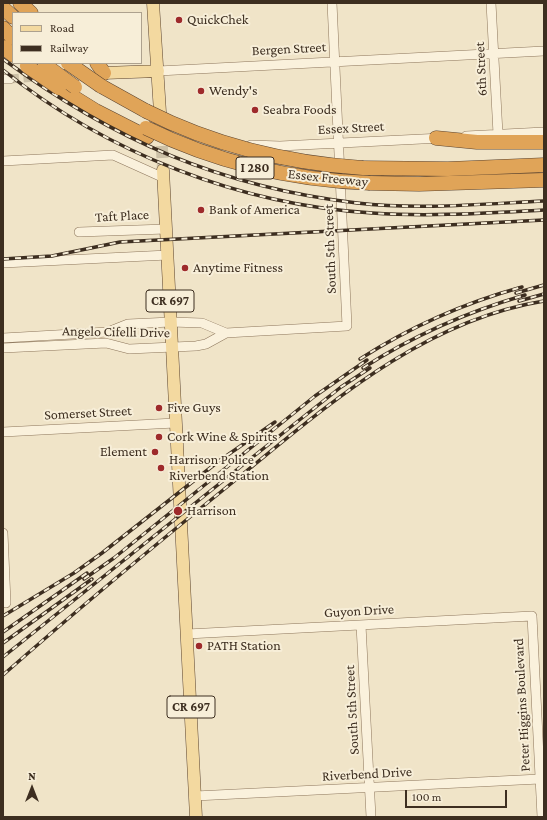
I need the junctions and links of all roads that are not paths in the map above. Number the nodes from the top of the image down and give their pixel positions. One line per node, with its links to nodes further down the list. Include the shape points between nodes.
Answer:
1 (153, 3): 16 (main road)
2 (332, 3): 12 (street, South 5th Street)
3 (491, 3): 11 (street, 6th Street)
4 (3, 8): 5 (highway)
5 (12, 17)
6 (3, 28): 7 (highway)
7 (12, 37)
8 (3, 47): 10 (highway)
9 (544, 51): 11 (street, Bergen Street)
10 (12, 54)
11 (494, 54): 12 (street, Bergen Street); 21 (street, 6th Street)
12 (335, 62): 16 (street, Bergen Street); 24 (street, South 5th Street)
13 (44, 64): 20 (highway, Essex Freeway / I 280, bridge)
14 (70, 64): 17 (highway, Essex Freeway / I 280, bridge)
15 (28, 69): 17 (street, Bergen Street); 20 (highway, bridge, via 96,111)
16 (158, 71): 17 (main road, Bergen Street); 18 (main road)
17 (100, 74): 26 (highway, Essex Freeway / I 280, bridge, via 146,112 192,132 246,150 313,164 436,169)
18 (161, 128): 24 (street, Essex Street, via 255,145)
19 (544, 132): 21 (street, Essex Street)
20 (147, 133): 28 (highway, Essex Freeway / I 280, bridge, via 236,163 297,176 370,183 426,184)
21 (498, 134): 22 (street, Essex Street)
22 (436, 138): 23 (highway, via 476,142); 24 (street, Essex Street)
23 (544, 142)
24 (339, 143): 34 (street, South 5th Street)
25 (3, 161): 27 (street, via 112,155)
26 (544, 165)
27 (163, 174): 29 (main road, CR 697)
28 (544, 180)
29 (166, 229): 30 (street, Taft Place); 31 (main road, CR 697)
30 (78, 232)
31 (168, 254): 32 (street); 33 (main road, CR 697)
32 (3, 263)
33 (170, 322): 35 (street, Angelo Cifelli Drive, via 202,323); 36 (street, Angelo Cifelli Drive, via 128,324 108,332); 37 (main road, CR 697)
34 (347, 326): 35 (street, Angelo Cifelli Drive)
35 (226, 333): 37 (street, Angelo Cifelli Drive, via 201,345)
36 (3, 338)
37 (172, 347): 38 (street, Angelo Cifelli Drive, via 129,349 106,343); 39 (main road, CR 697)
38 (3, 348)
39 (175, 425): 40 (street, Somerset Street); 46 (main road, CR 697)
40 (3, 432)
41 (3, 533): 42 (street)
42 (4, 582): 43 (street)
43 (6, 603)
44 (532, 616): 45 (street, Guyon Drive); 47 (street, Peter Higgins Boulevard)
45 (361, 625): 46 (street, Guyon Drive); 48 (street, South 5th Street)
46 (187, 634): 49 (main road, CR 697)
47 (540, 779): 48 (street, Riverbend Drive); 52 (street, Peter Higgins Boulevard)
48 (370, 788): 49 (street, Riverbend Drive); 51 (street, South 5th Street)
49 (195, 796): 50 (main road, CR 697)
50 (196, 817)
51 (372, 817)
52 (542, 817)

